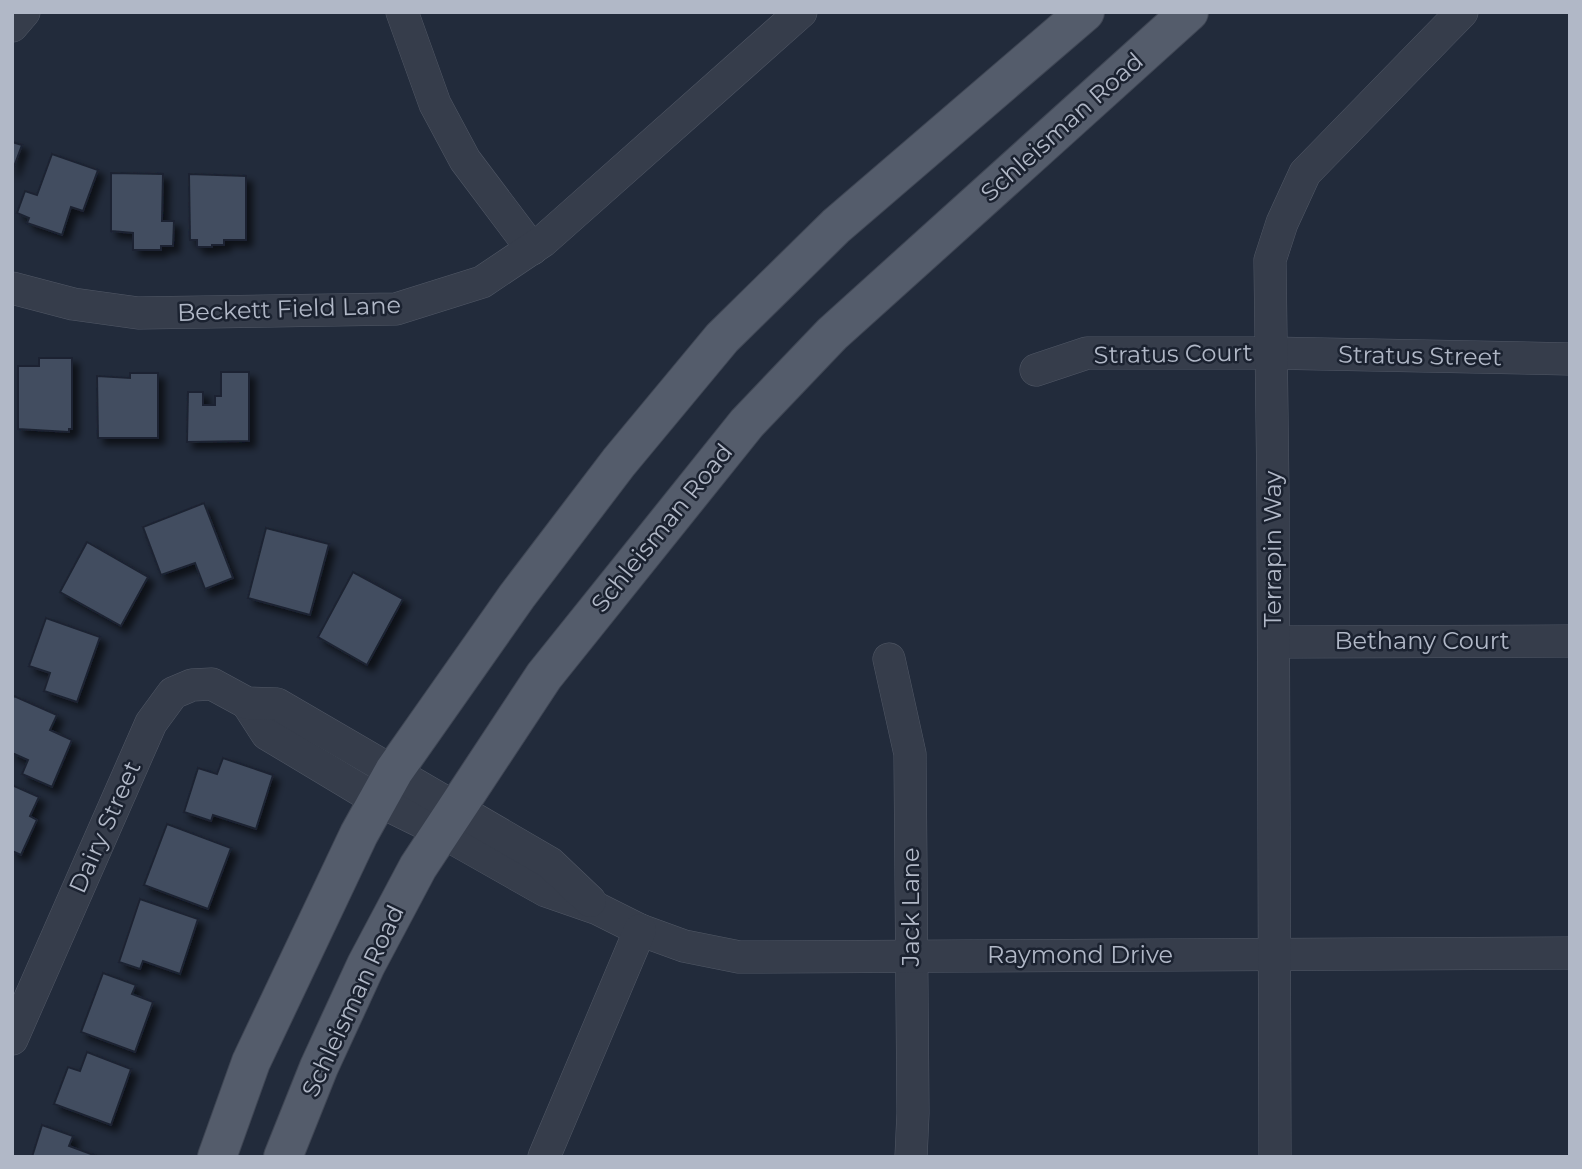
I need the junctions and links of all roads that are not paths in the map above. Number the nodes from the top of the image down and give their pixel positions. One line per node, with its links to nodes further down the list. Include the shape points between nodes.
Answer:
1 (24, 12): 7 (street)
2 (402, 12): 8 (street, via 435,104 466,160)
3 (801, 12): 8 (street, Beckett Field Lane)
4 (1085, 12): 16 (main road, via 836,226 722,338 619,462 517,596)
5 (1189, 12): 17 (main road, Schleisman Road, via 832,334 747,423 544,676)
6 (1462, 12): 10 (street, Terrapin Way, via 1305,173 1270,260)
7 (12, 26)
8 (532, 249): 9 (street, Beckett Field Lane, via 482,282 396,309 138,313 73,304)
9 (12, 288)
10 (1271, 353): 11 (street, Stratus Street); 12 (street, Stratus Court, via 1087,353); 14 (street, Terrapin Way)
11 (1570, 359)
12 (1036, 370)
13 (1570, 641): 14 (street, Bethany Court)
14 (1274, 642): 20 (street, Terrapin Way)
15 (889, 659): 21 (street, Jack Lane, via 910,754)
16 (386, 785): 17 (street, Dairy Street); 22 (street, Dairy Street, via 267,734 247,703 212,684 192,685 173,694 151,723); 23 (main road, via 251,1062)
17 (447, 820): 18 (street, Raymond Drive, via 546,891 598,909); 24 (main road, Schleisman Road, via 366,965)
18 (639, 930): 21 (street, Raymond Drive, via 684,946 739,957); 25 (street)
19 (1570, 953): 20 (street, Raymond Drive)
20 (1275, 954): 21 (street, Raymond Drive); 27 (street, Terrapin Way)
21 (912, 956): 26 (street, Jack Lane)
22 (12, 1039)
23 (217, 1157)
24 (283, 1157)
25 (544, 1157)
26 (911, 1157)
27 (1275, 1157)

